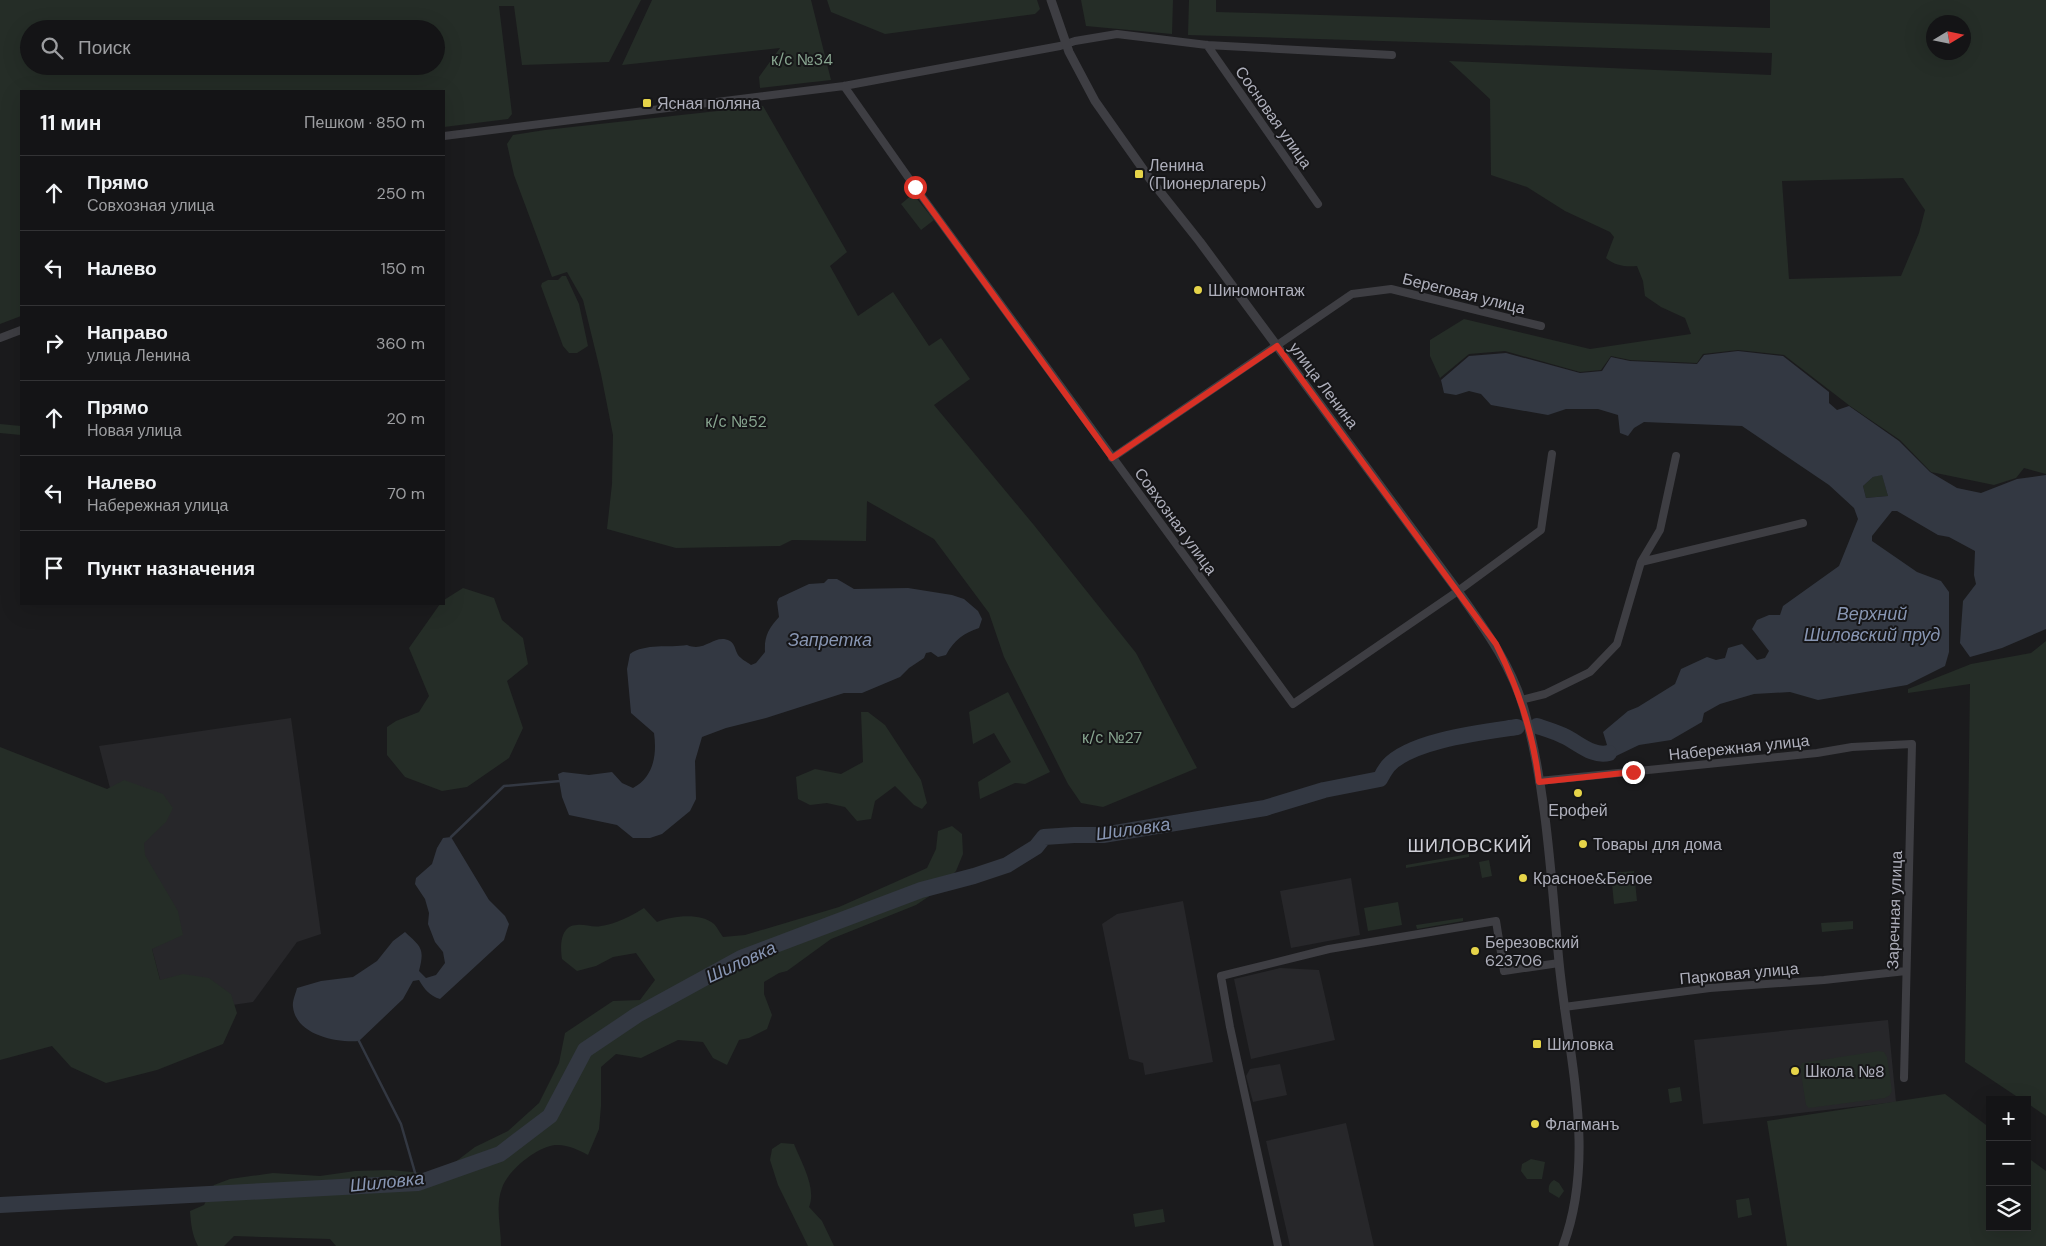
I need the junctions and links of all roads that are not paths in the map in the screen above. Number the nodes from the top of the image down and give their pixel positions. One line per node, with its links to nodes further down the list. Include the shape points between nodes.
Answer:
1 (1051, 0): 2 (street, улица Ленина)
2 (1066, 44): 3 (street, via 1117,34); 5 (street); 11 (street, улица Ленина, via 1100,109)
3 (1207, 45): 4 (street); 7 (street, Сосновая улица)
4 (1392, 55)
5 (844, 86): 6 (street); 14 (street, Совхозная улица)
6 (445, 136)
7 (1318, 204)
8 (1541, 326): 11 (street, Береговая улица, via 1391,289 1352,294)
9 (20, 330): 10 (street)
10 (0, 338)
11 (1277, 346): 14 (street, Береговая улица); 17 (street, улица Ленина)
12 (1552, 454): 17 (street, via 1541,530)
13 (1676, 456): 16 (street, via 1660,530)
14 (1112, 458): 17 (street, Совхозная улица, via 1293,704)
15 (1803, 523): 16 (street)
16 (1641, 562): 18 (street, via 1617,644 1590,672)
17 (1458, 591): 18 (street, улица Ленина, via 1496,644)
18 (1522, 704): 20 (street, улица Ленина)
19 (1912, 744): 20 (street, Набережная улица, via 1852,747); 22 (street, Заречная улица)
20 (1539, 782): 21 (street, улица Ленина)
21 (1559, 963): 23 (street, улица Ленина); 25 (street, via 1504,971 1496,921 1329,949 1221,976)
22 (1906, 971): 23 (street, Парковая улица, via 1710,988); 24 (street, Заречная улица)
23 (1564, 1007): 26 (street, улица Ленина, via 1580,1143 1576,1199 1572,1223)
24 (1904, 1078)
25 (1278, 1246)
26 (1563, 1246)

